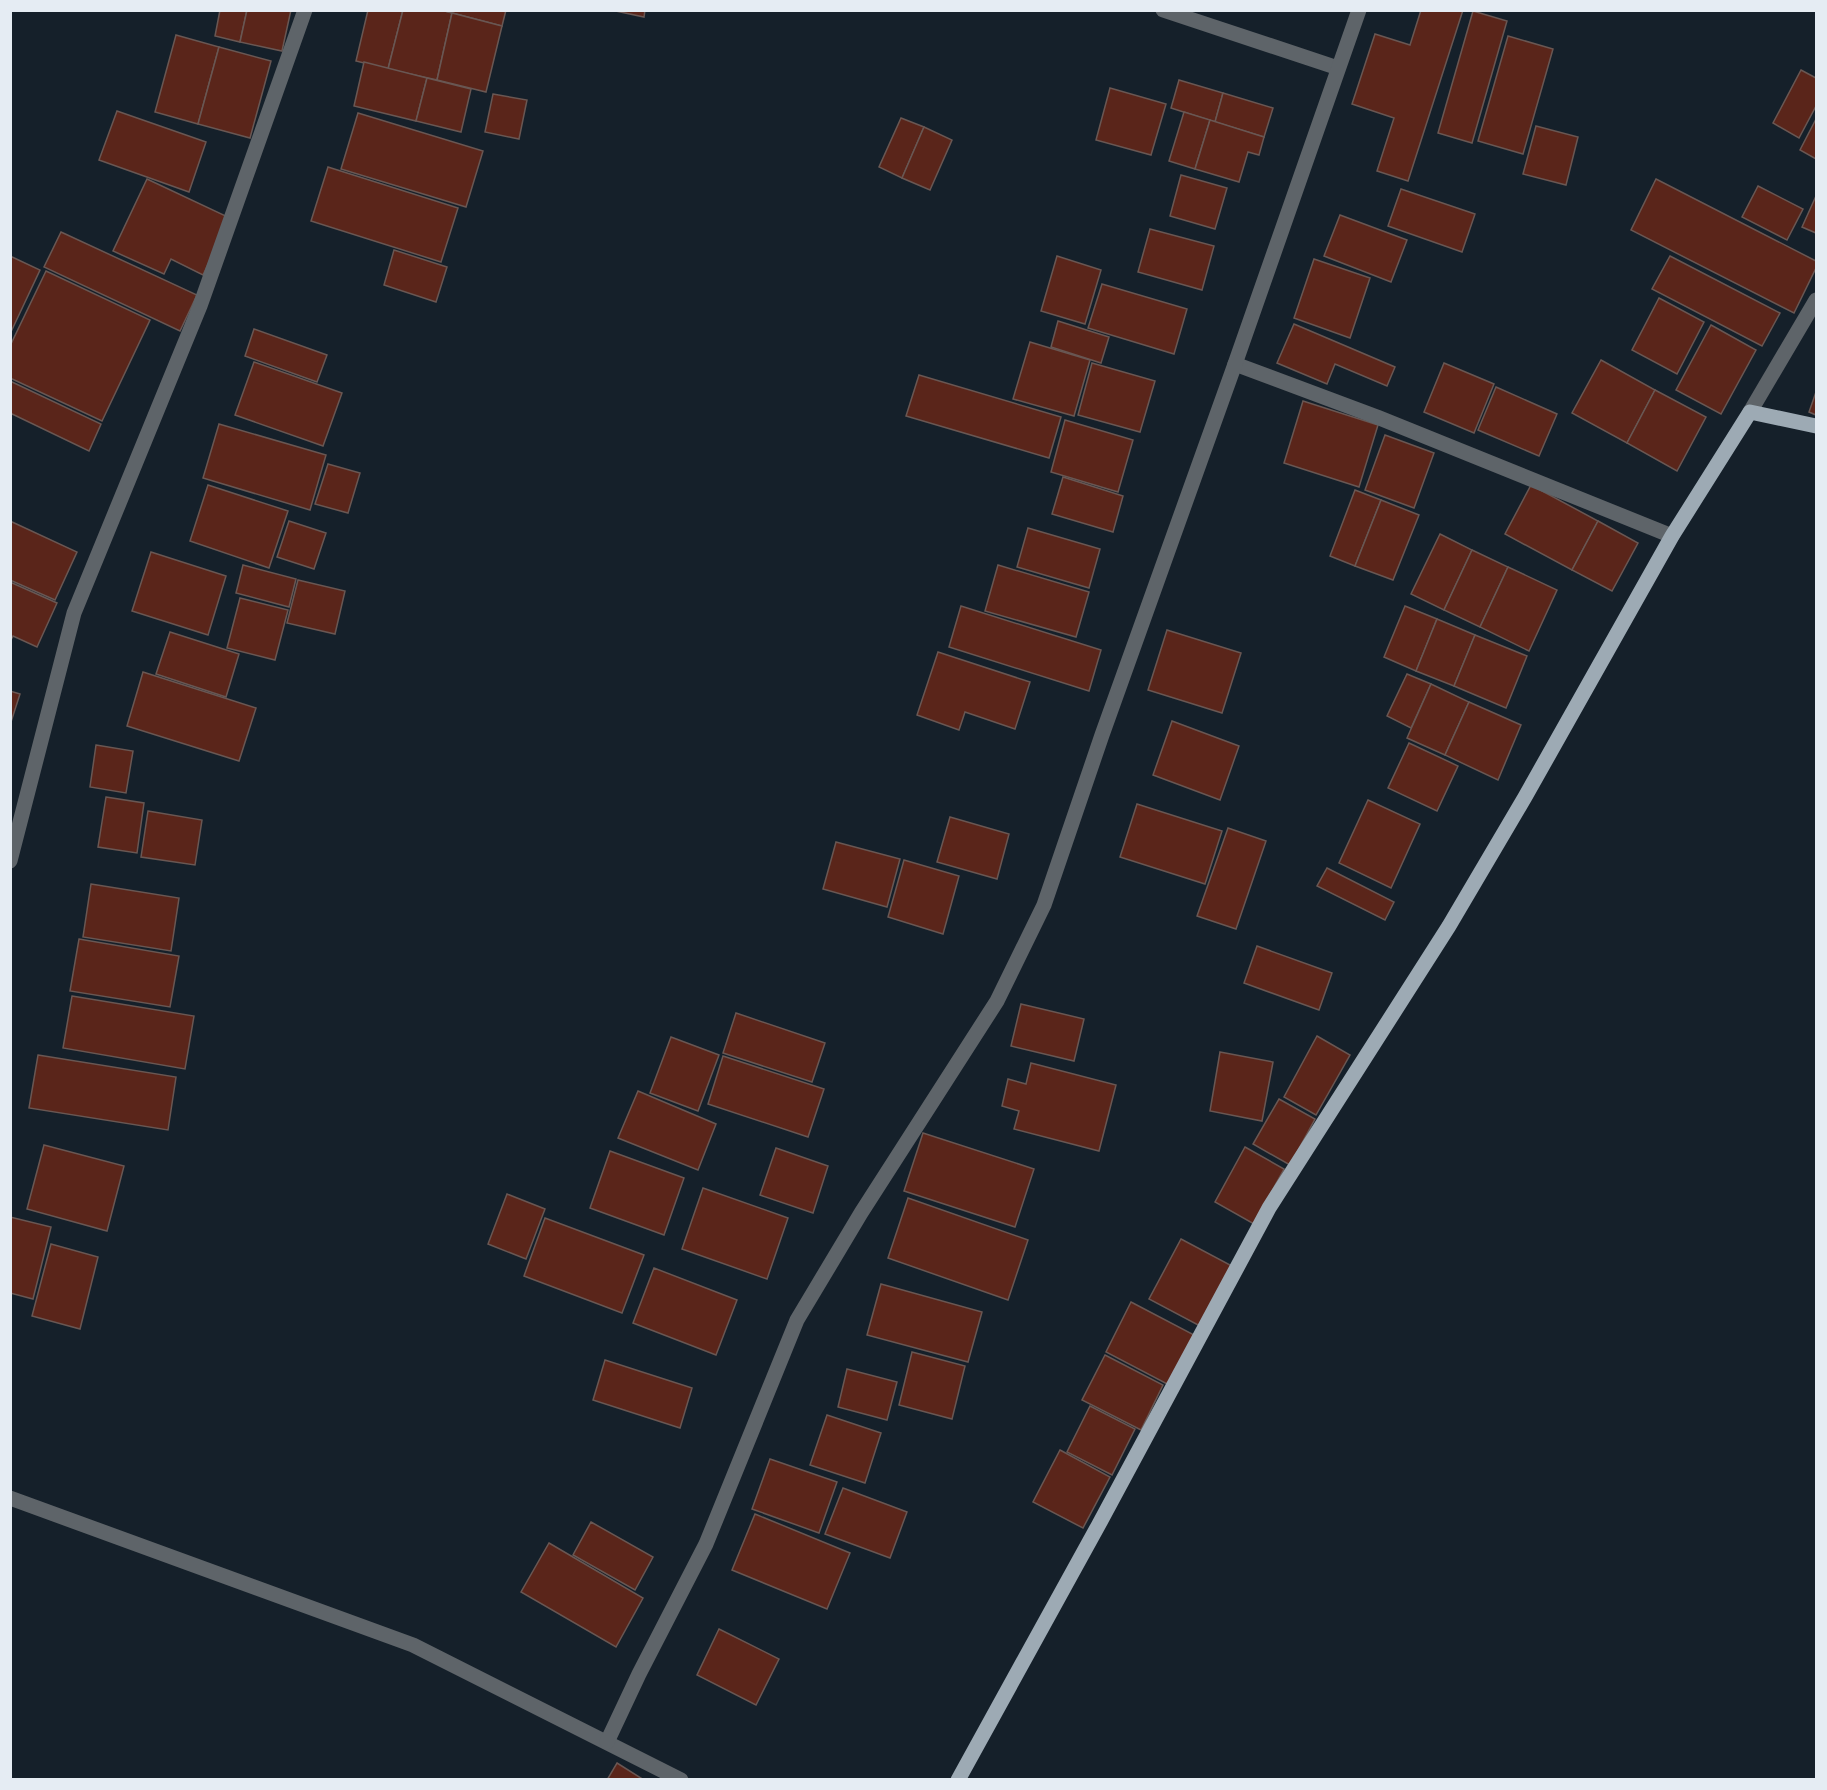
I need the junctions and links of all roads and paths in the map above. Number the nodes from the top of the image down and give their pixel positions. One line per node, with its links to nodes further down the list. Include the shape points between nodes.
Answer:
1 (305, 10): 10 (street, via 200,306 74,613)
2 (1163, 10): 4 (street)
3 (1359, 10): 4 (street)
4 (1338, 68): 6 (street)
5 (1816, 300): 7 (street)
6 (1235, 364): 9 (street); 12 (street, via 1044,905 997,1001 797,1320 706,1544)
7 (1750, 412): 8 (main road); 9 (main road)
8 (1816, 426)
9 (1672, 536): 14 (main road, via 1449,926 1269,1208)
10 (10, 861)
11 (10, 1498): 12 (street, via 413,1645)
12 (607, 1742): 13 (street)
13 (681, 1779)
14 (958, 1779)

